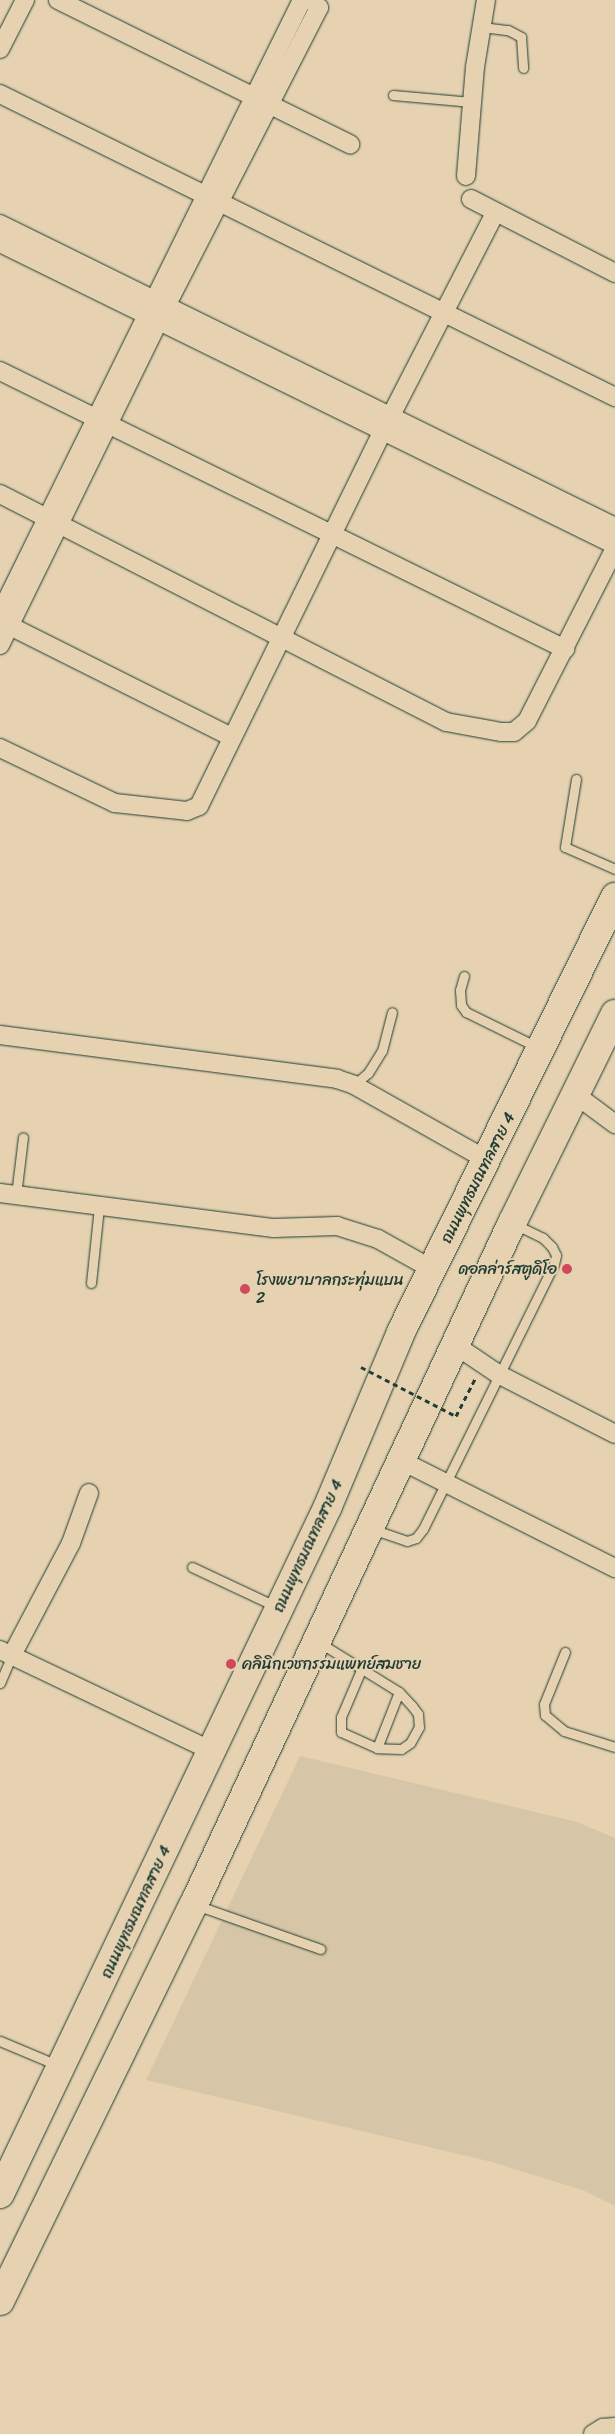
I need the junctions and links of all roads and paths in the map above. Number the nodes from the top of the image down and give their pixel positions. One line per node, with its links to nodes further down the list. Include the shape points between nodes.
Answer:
1 (26, 0): 7 (street)
2 (58, 0): 11 (street)
3 (302, 0): 11 (street)
4 (311, 0): 13 (street, via 319,8)
5 (486, 0): 6 (street)
6 (482, 27): 8 (lane, via 508,30 521,37); 12 (street)
7 (0, 49)
8 (523, 68)
9 (0, 94): 17 (street)
10 (393, 95): 12 (lane)
11 (253, 97): 13 (street); 17 (street)
12 (472, 102): 15 (street)
13 (269, 105): 14 (street); 17 (street)
14 (350, 144)
15 (466, 176)
16 (471, 199): 18 (street)
17 (212, 200): 22 (street); 23 (street)
18 (495, 213): 21 (street); 23 (street)
19 (0, 224): 22 (street)
20 (0, 243): 22 (street)
21 (615, 273)
22 (157, 310): 26 (street); 27 (street); 28 (street)
23 (444, 314): 25 (street); 26 (street)
24 (0, 371): 27 (street)
25 (615, 397)
26 (391, 417): 28 (street); 31 (street)
27 (103, 421): 30 (street); 32 (street)
28 (382, 433): 32 (street); 33 (street)
29 (0, 494): 30 (street)
30 (54, 521): 34 (street); 35 (street)
31 (615, 527)
32 (332, 535): 35 (street); 37 (street)
33 (615, 547): 37 (street)
34 (3, 620): 36 (street); 38 (street)
35 (283, 636): 37 (street, via 446,722 508,732 514,732 527,721); 38 (street)
36 (0, 645)
37 (564, 649)
38 (232, 737): 39 (street, via 199,806 187,812 114,803)
39 (0, 748)
40 (576, 779): 41 (lane, via 565,847)
41 (615, 869)
42 (615, 897): 47 (main road, ถนนพุทธมณฑลสาย 4)
43 (464, 976): 47 (lane, via 460,990 461,1005 466,1012)
44 (392, 1012): 48 (lane, via 382,1051 368,1073)
45 (615, 1014): 49 (main road)
46 (0, 1035): 48 (street, via 183,1056 337,1079)
47 (542, 1050): 52 (main road, ถนนพุทธมณฑลสาย 4)
48 (354, 1085): 52 (street)
49 (576, 1095): 50 (street); 55 (main road)
50 (615, 1124)
51 (23, 1137): 53 (lane)
52 (487, 1160): 56 (main road, ถนนพุทธมณฑลสาย 4)
53 (8, 1194): 54 (street)
54 (99, 1207): 56 (street, via 274,1228 337,1226 378,1239); 57 (lane)
55 (512, 1223): 58 (main road); 61 (lane, via 543,1238 556,1255)
56 (432, 1270): 69 (main road, ถนนพุทธมณฑลสาย 4, via 401,1332 328,1506)
57 (91, 1283)
58 (455, 1345): 59 (street); 63 (main road)
59 (484, 1364): 60 (path, bridge, via 456,1416); 61 (street)
60 (361, 1367)
61 (498, 1374): 62 (street); 64 (lane)
62 (615, 1434)
63 (400, 1460): 64 (street); 66 (main road)
64 (446, 1483): 66 (lane, via 416,1538 407,1541); 68 (street)
65 (89, 1493): 72 (street, via 71,1543)
66 (369, 1528): 70 (main road)
67 (192, 1567): 69 (lane)
68 (615, 1568)
69 (279, 1608): 78 (main road, ถนนพุทธมณฑลสาย 4)
70 (315, 1641): 73 (lane); 79 (main road)
71 (565, 1652): 76 (lane, via 544,1704 545,1716 564,1731)
72 (6, 1653): 74 (lane); 78 (street)
73 (361, 1670): 75 (lane); 77 (lane, via 338,1725 347,1737)
74 (0, 1683)
75 (399, 1692): 77 (lane); 77 (lane, via 418,1714 419,1727 410,1743 401,1749)
76 (615, 1747)
77 (377, 1748)
78 (212, 1751): 82 (main road, ถนนพุทธมณฑลสาย 4)
79 (194, 1904): 80 (lane); 84 (main road)
80 (320, 1949)
81 (0, 2041): 82 (lane)
82 (62, 2067): 83 (main road, ถนนพุทธมณฑลสาย 4)
83 (0, 2194)
84 (0, 2300)
85 (615, 2427): 86 (street, via 603,2428)
86 (593, 2434)

